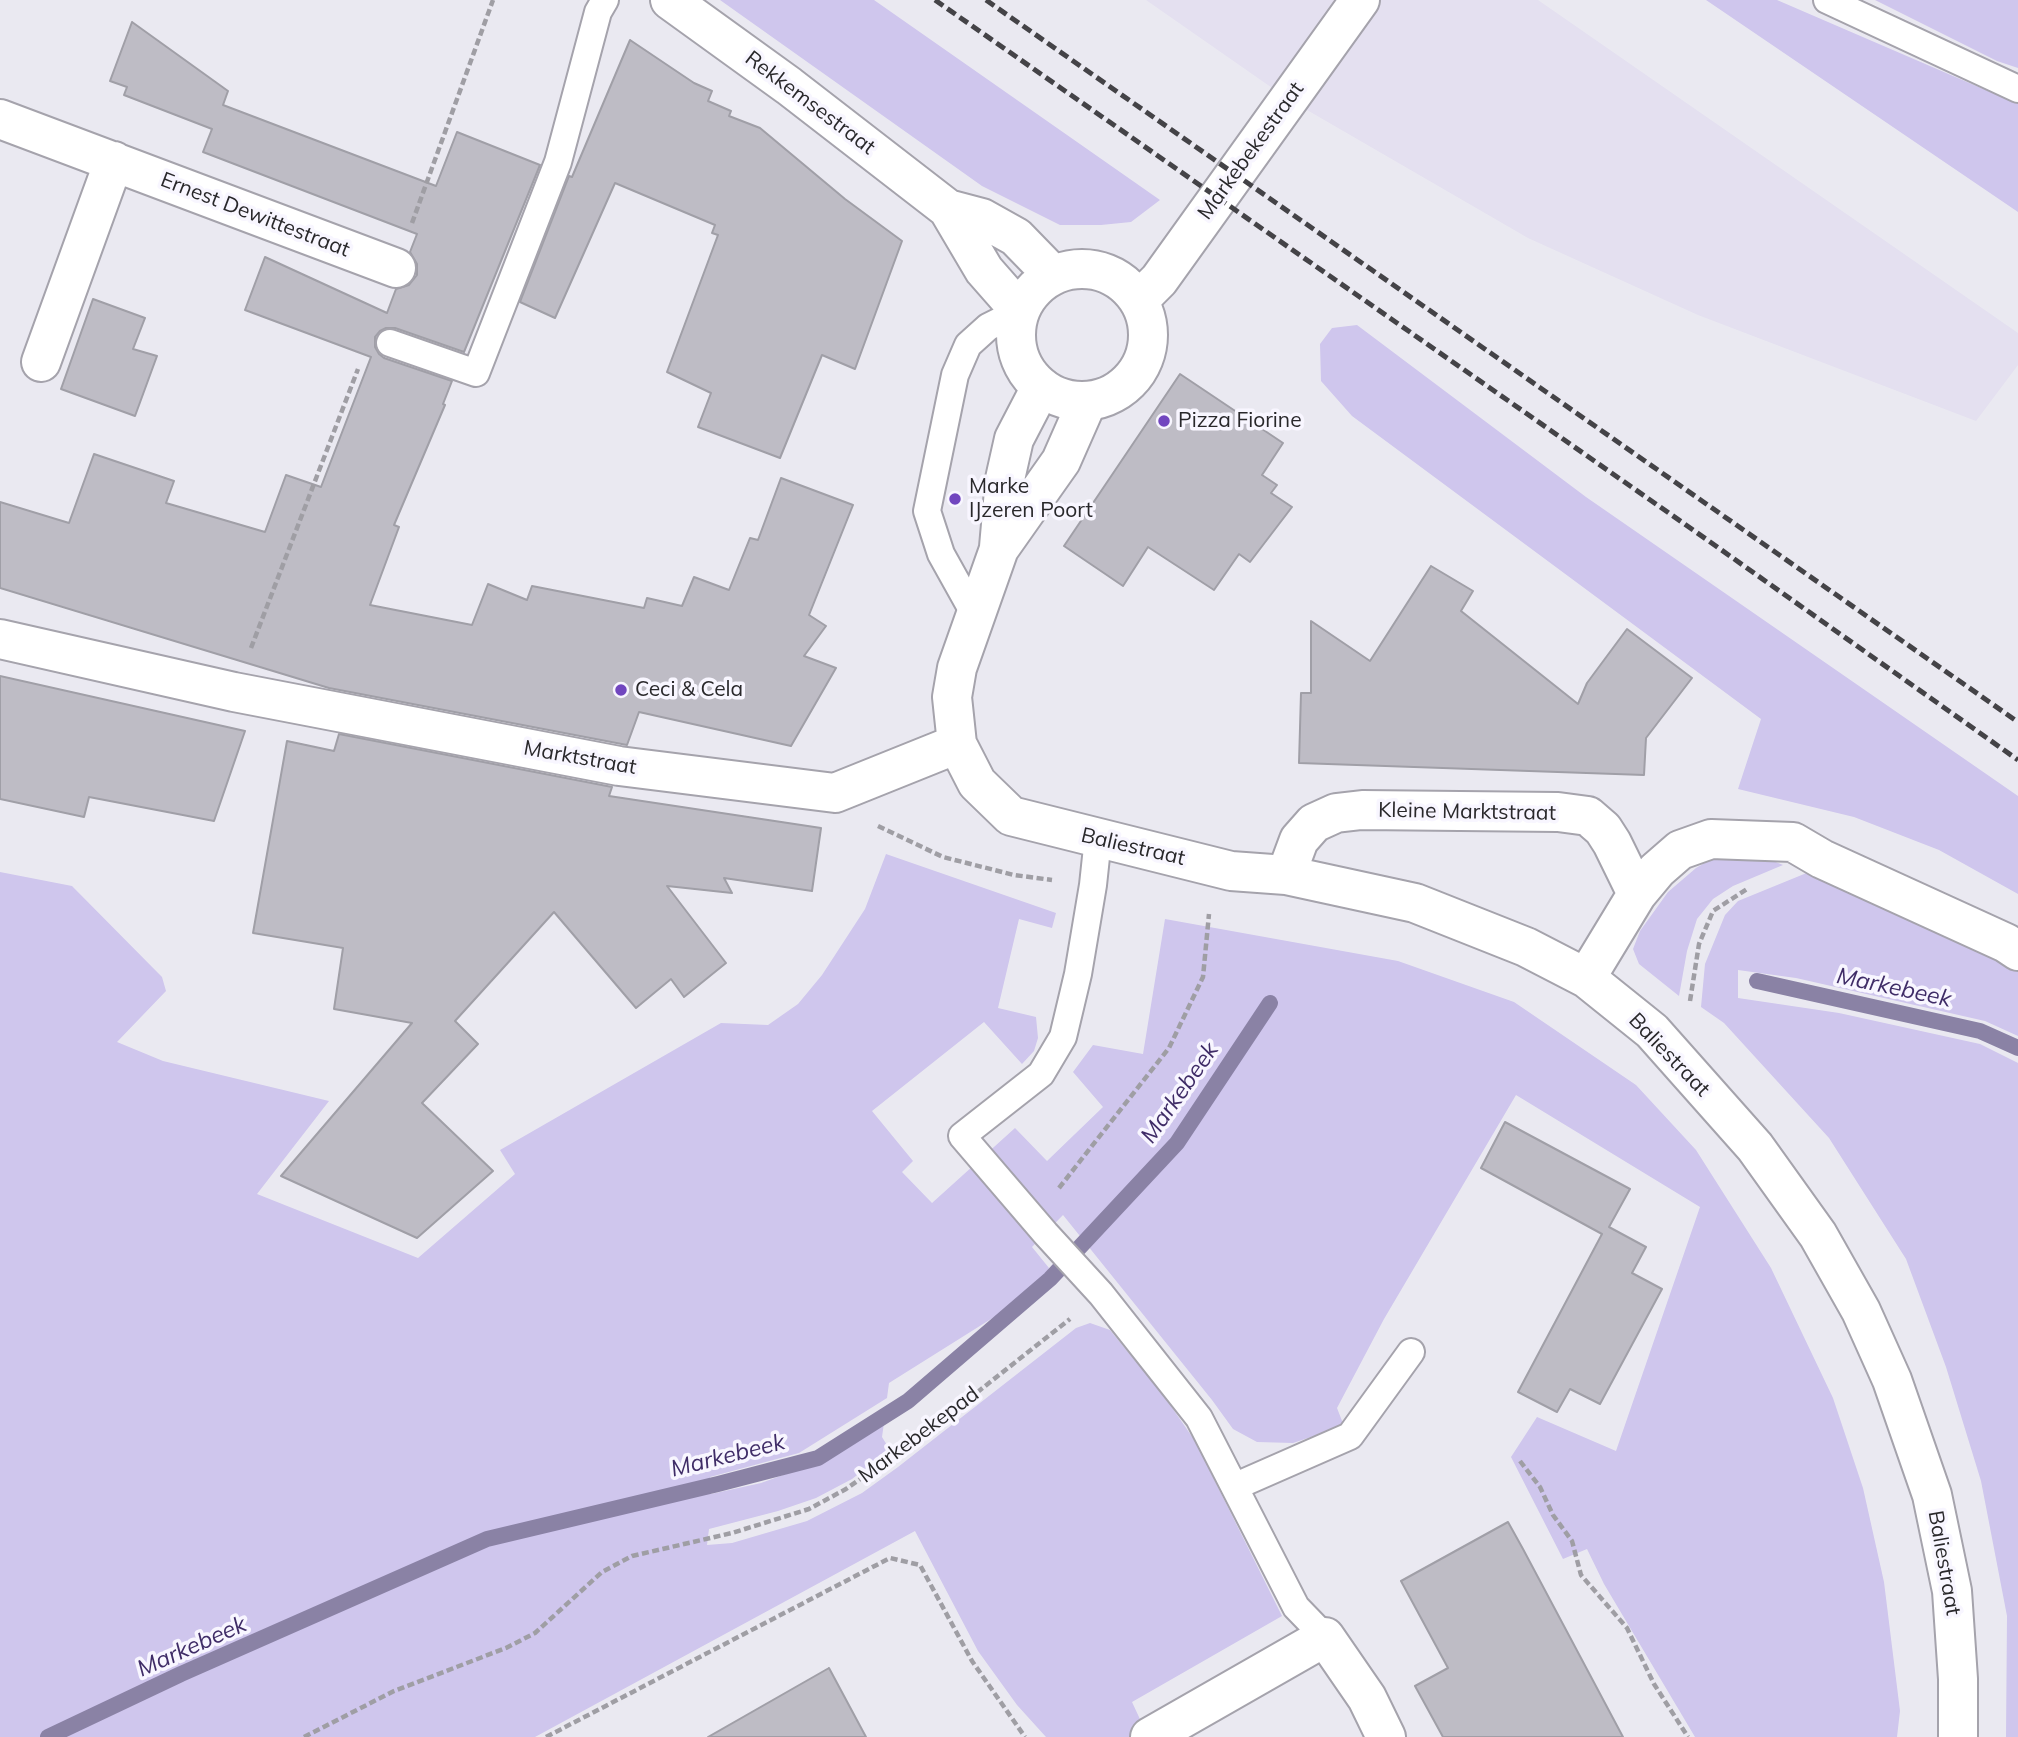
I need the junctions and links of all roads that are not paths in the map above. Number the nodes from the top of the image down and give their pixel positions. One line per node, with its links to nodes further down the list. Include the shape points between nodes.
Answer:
1 (604, 0): 13 (lane, via 558,162 476,373)
2 (670, 0): 8 (street, Rekkemsestraat)
3 (1360, 0): 11 (street, Markebekestraat, via 1159,280)
4 (1827, 0): 5 (lane)
5 (2018, 89)
6 (0, 119): 7 (street, Ernest Dewittestraat)
7 (114, 161): 9 (street, Ernest Dewittestraat); 14 (street)
8 (948, 209): 10 (street, Rekkemsestraat, via 982,218 1016,237); 12 (street, Rekkemsestraat, via 984,270)
9 (396, 268)
10 (1053, 275): 11 (street, via 1091,268 1127,285); 12 (street, via 1033,289)
11 (1139, 300): 16 (street, via 1149,326 1147,353 1134,377 1113,395)
12 (1020, 311): 15 (street, via 1015,332 1018,352 1026,372); 18 (lane, via 988,327 968,345 955,375 926,511 941,554)
13 (390, 343)
14 (41, 362)
15 (1041, 387): 16 (street); 17 (street, via 1014,439 1005,479)
16 (1087, 402): 17 (street, via 1060,461)
17 (999, 549): 18 (street)
18 (975, 615): 20 (street, via 952,696)
19 (0, 639): 20 (street, Marktstraat, via 234,692 619,766 835,793)
20 (957, 744): 21 (street, Baliestraat, via 977,783 1011,816)
21 (1098, 838): 22 (street, Baliestraat, via 1231,871); 27 (lane, via 1078,974 1063,1037 1041,1074 962,1136 1095,1287 1199,1418)
22 (1286, 875): 23 (street, Kleine Marktstraat, via 1299,840 1314,823 1336,813 1558,812 1588,816 1603,830); 25 (street, Baliestraat, via 1415,903 1526,947)
23 (1637, 894): 24 (street, via 1680,850 1711,839 1793,842); 25 (street)
24 (2018, 951)
25 (1587, 978): 31 (street, Baliestraat, via 1652,1031 1755,1147 1818,1235 1861,1311 1892,1380 1932,1495 1952,1591)
26 (1410, 1352): 27 (lane, via 1350,1436)
27 (1236, 1486): 28 (lane, via 1296,1607)
28 (1325, 1637): 29 (street); 30 (street, via 1367,1698)
29 (1150, 1737)
30 (1386, 1737)
31 (1958, 1737)

